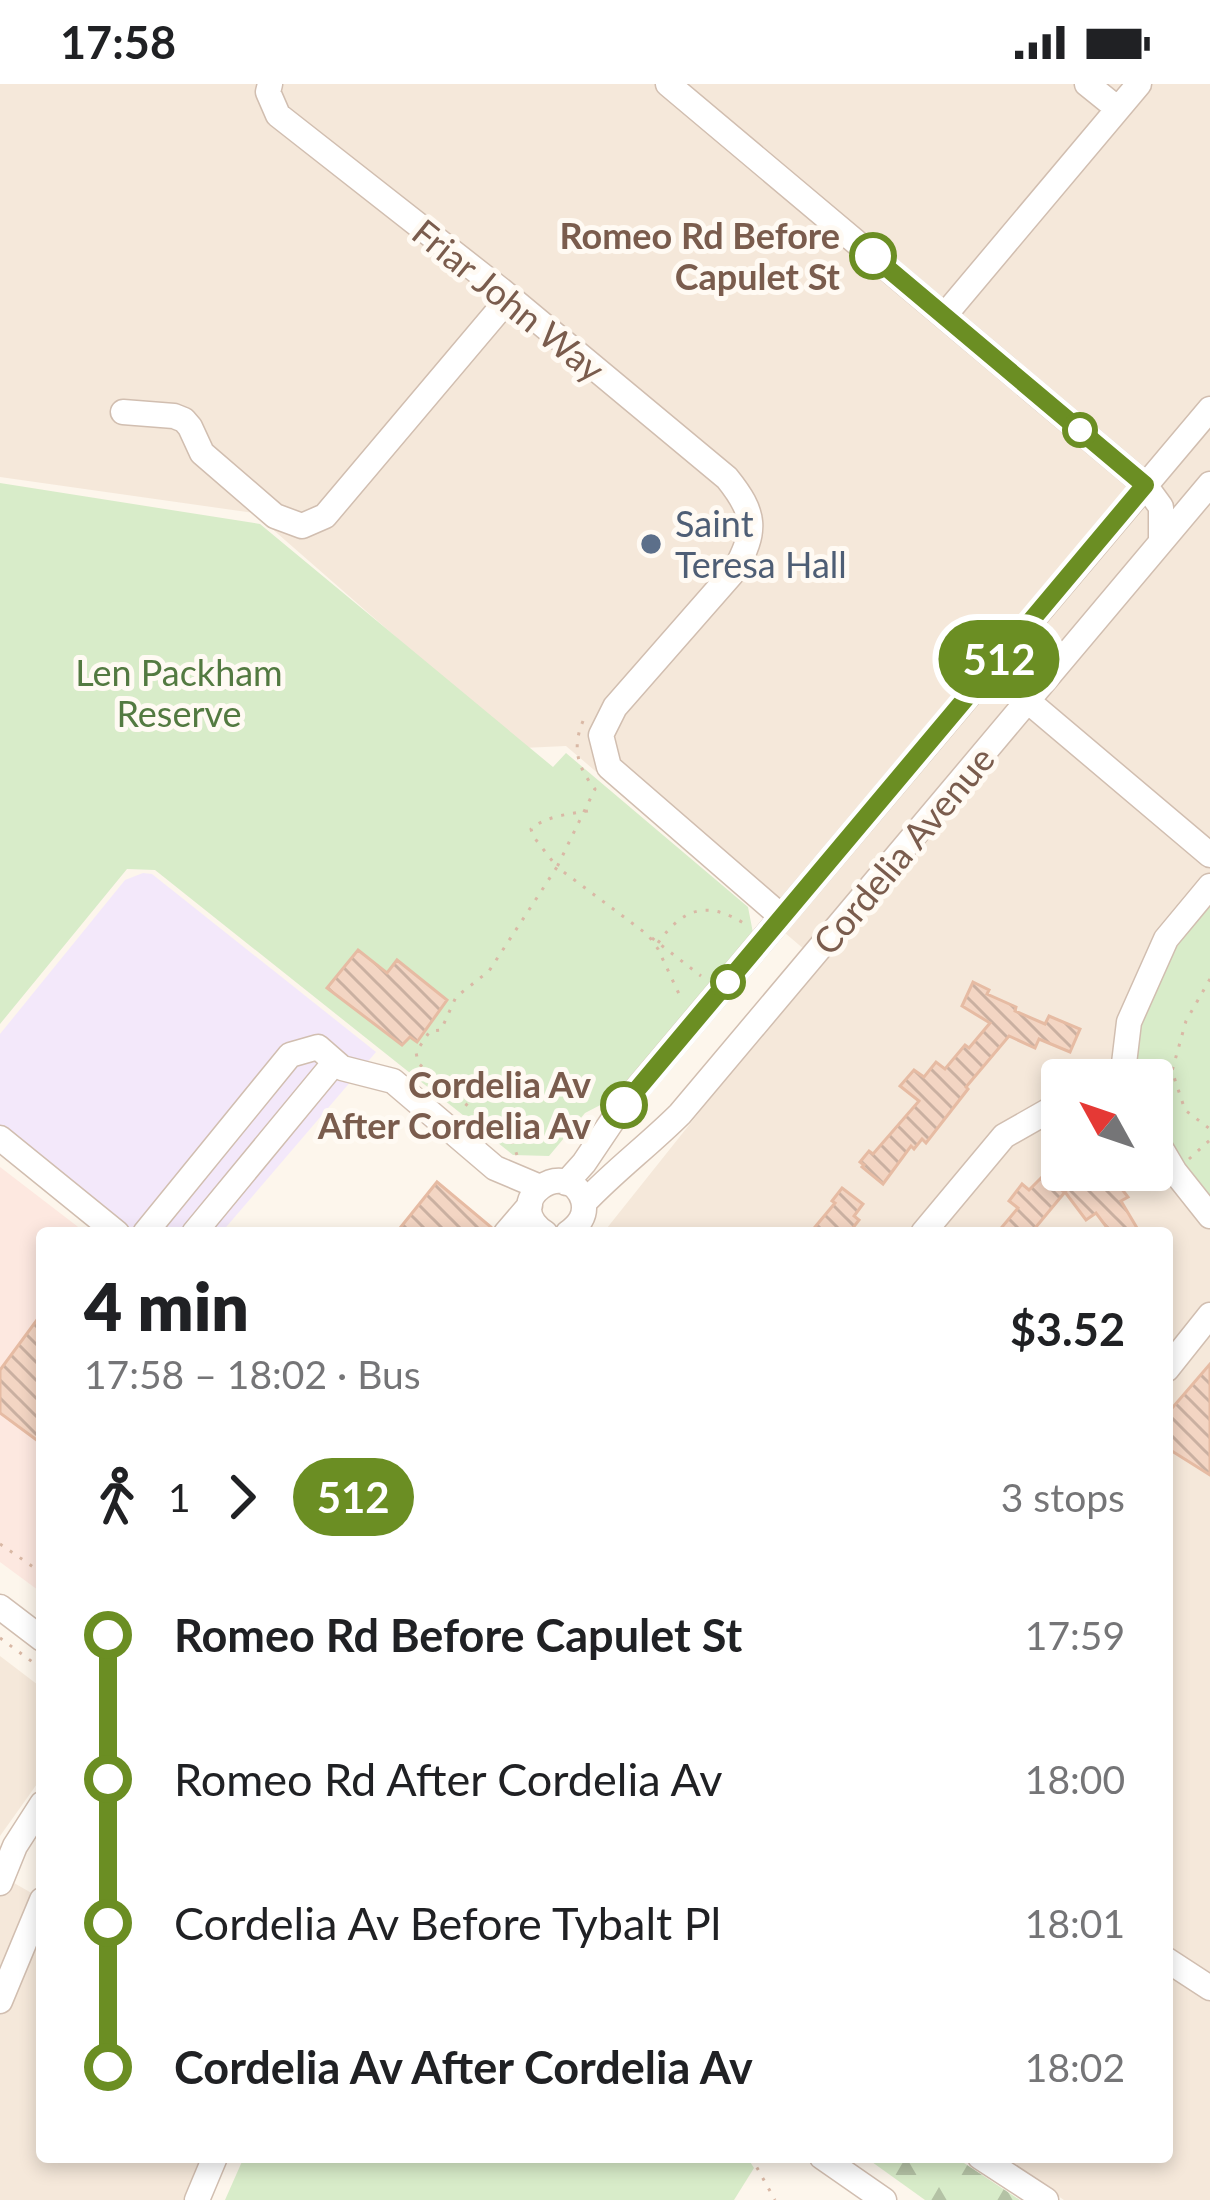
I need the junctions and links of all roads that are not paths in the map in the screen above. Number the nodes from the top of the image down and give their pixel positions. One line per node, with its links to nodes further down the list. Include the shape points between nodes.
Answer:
1 (269, 84): 6 (street, Friar John Way, via 278,115)
2 (668, 84): 7 (street)
3 (1087, 84): 5 (street)
4 (1139, 84): 5 (street)
5 (1118, 109): 7 (street)
6 (509, 298): 9 (street, via 325,516 302,526 275,516 202,453 184,420); 17 (street, Friar John Way, via 727,478 752,519 735,570 615,706 602,735 609,767)
7 (944, 316): 11 (street)
8 (1210, 409): 11 (street, Cordelia Avenue)
9 (123, 412)
10 (1210, 484): 12 (street, Cordelia Avenue)
11 (1145, 485): 12 (street, via 1161,507); 13 (street, Cordelia Avenue)
12 (1161, 542): 14 (street, Cordelia Avenue)
13 (990, 669): 14 (street); 17 (street, Cordelia Avenue)
14 (1028, 701): 15 (street); 26 (street, Cordelia Avenue, via 680,1114 604,1181)
15 (1210, 855)
16 (1210, 886): 18 (street, via 1166,939 1130,1022)
17 (782, 917): 23 (street, Cordelia Avenue)
18 (1125, 1059)
19 (335, 1062): 24 (street, via 393,1081 507,1166 495,1181); 28 (street, via 318,1047 290,1055); 29 (street)
20 (1041, 1115): 30 (street, via 1004,1136)
21 (0, 1138): 27 (street)
22 (1173, 1170): 25 (street)
23 (566, 1183): 24 (street, via 550,1182); 26 (street, via 578,1191)
24 (535, 1215)
25 (1210, 1216)
26 (582, 1222)
27 (110, 1227)
28 (150, 1227)
29 (199, 1227)
30 (927, 1227)
31 (1210, 1315): 32 (street)
32 (1173, 1362)
33 (0, 1607): 35 (street)
34 (0, 1625): 36 (street)
35 (36, 1635)
36 (36, 1652)
37 (36, 1813): 38 (street)
38 (0, 1883)
39 (36, 1914): 42 (street)
40 (1173, 1964): 41 (street)
41 (1210, 1988)
42 (0, 2001)
43 (212, 2163): 46 (street)
44 (831, 2163): 47 (street)
45 (989, 2163): 48 (street)
46 (197, 2200)
47 (884, 2200)
48 (1046, 2200)

